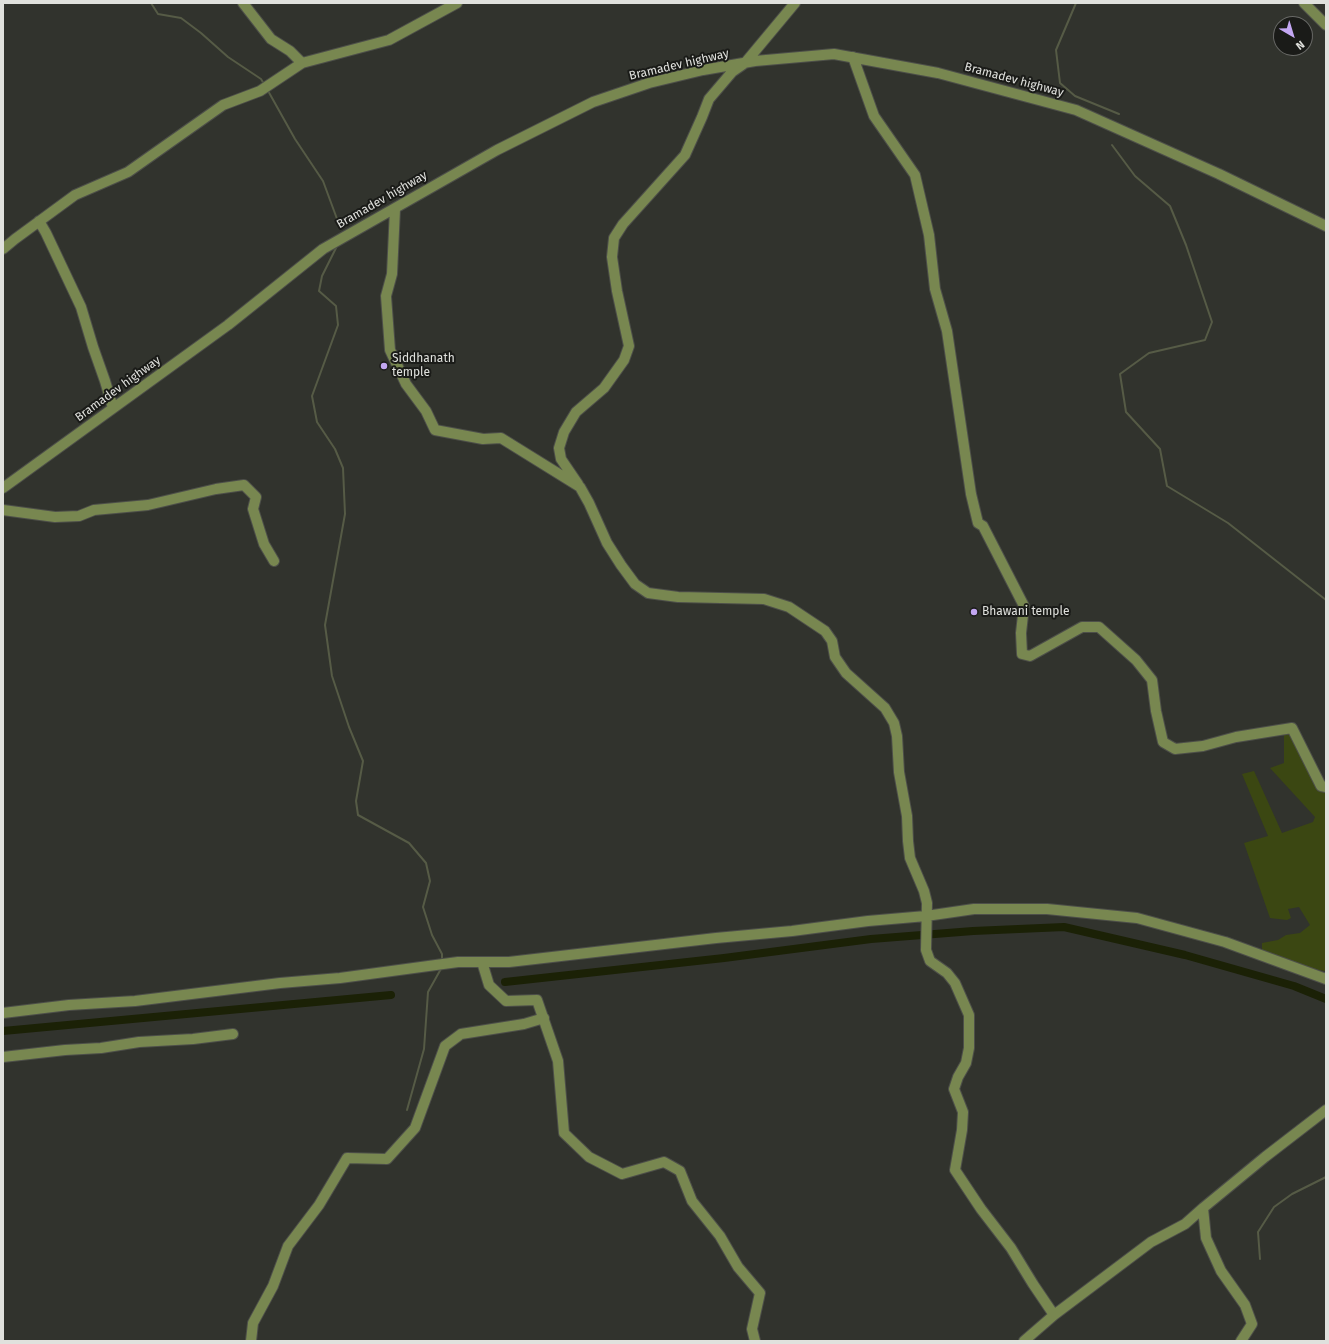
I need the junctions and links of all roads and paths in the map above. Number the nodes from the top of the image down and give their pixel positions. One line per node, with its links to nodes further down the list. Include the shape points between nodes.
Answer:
1 (243, 3): 7 (street, via 272,39)
2 (457, 3): 7 (street, via 389,40)
3 (795, 3): 8 (street)
4 (1304, 3): 5 (street)
5 (1326, 25)
6 (853, 58): 8 (street, Bramadev highway, via 834,54); 11 (street, Bramadev highway, via 938,73 1076,110 1219,174); 18 (street, via 874,116 915,175 929,235 935,289 948,331 971,494 978,524 982,526 1024,606 1022,654 1030,656 1082,627 1099,627 1136,660 1152,680 1163,742 1175,749 1203,746 1236,736 1292,728 1320,786)
7 (302, 63): 10 (street, via 260,91 222,105 128,172 76,195)
8 (744, 63): 9 (street, Bramadev highway, via 649,83 593,102 497,150); 14 (street, via 732,72 709,99 685,155 623,224 614,238 612,257 616,291 630,346 624,360 604,388 576,412 562,437 559,448 561,459)
9 (395, 209): 13 (street, Bramadev highway, via 323,249 228,325); 14 (street, via 392,274 386,296 390,350 406,384 426,411 435,430 483,439 501,438)
10 (39, 221): 12 (street); 13 (street, via 81,306)
11 (1326, 226)
12 (3, 249)
13 (113, 408): 15 (street, Bramadev highway)
14 (580, 487): 19 (street, via 607,543 621,565 635,584 648,593 678,597 764,598 789,607 824,631 832,641 835,657 846,673 885,708 894,723 910,858 924,891 927,903)
15 (3, 488)
16 (3, 510): 17 (street, via 55,517 79,516 94,510 148,505 244,485 256,497 253,509 264,544)
17 (274, 561)
18 (1326, 787)
19 (926, 916): 20 (street, via 509,962); 21 (street, via 974,909 1047,909 1137,918 1225,942); 28 (street, via 926,950 930,961 955,982 969,1015 969,1048 966,1063 954,1089 963,1112 955,1170 1011,1248)
20 (482, 962): 22 (street, via 458,962 227,991); 23 (street, via 489,985 506,1001 537,1000)
21 (1326, 979)
22 (3, 1013)
23 (544, 1018): 29 (street, via 524,1024 461,1034 445,1046 415,1128 387,1159 347,1158 318,1205 288,1246 273,1286 253,1323); 30 (street, via 558,1060 564,1133 589,1157 622,1174 664,1162 680,1171 692,1201 720,1236 738,1267 760,1293 752,1329)
24 (233, 1034): 25 (street)
25 (3, 1057)
26 (1326, 1110): 27 (street)
27 (1203, 1208): 28 (street, via 1185,1224 1151,1242); 32 (street, via 1206,1238 1221,1271 1245,1305 1252,1324)
28 (1054, 1315): 31 (street)
29 (251, 1341)
30 (755, 1341)
31 (1024, 1341)
32 (1241, 1341)

